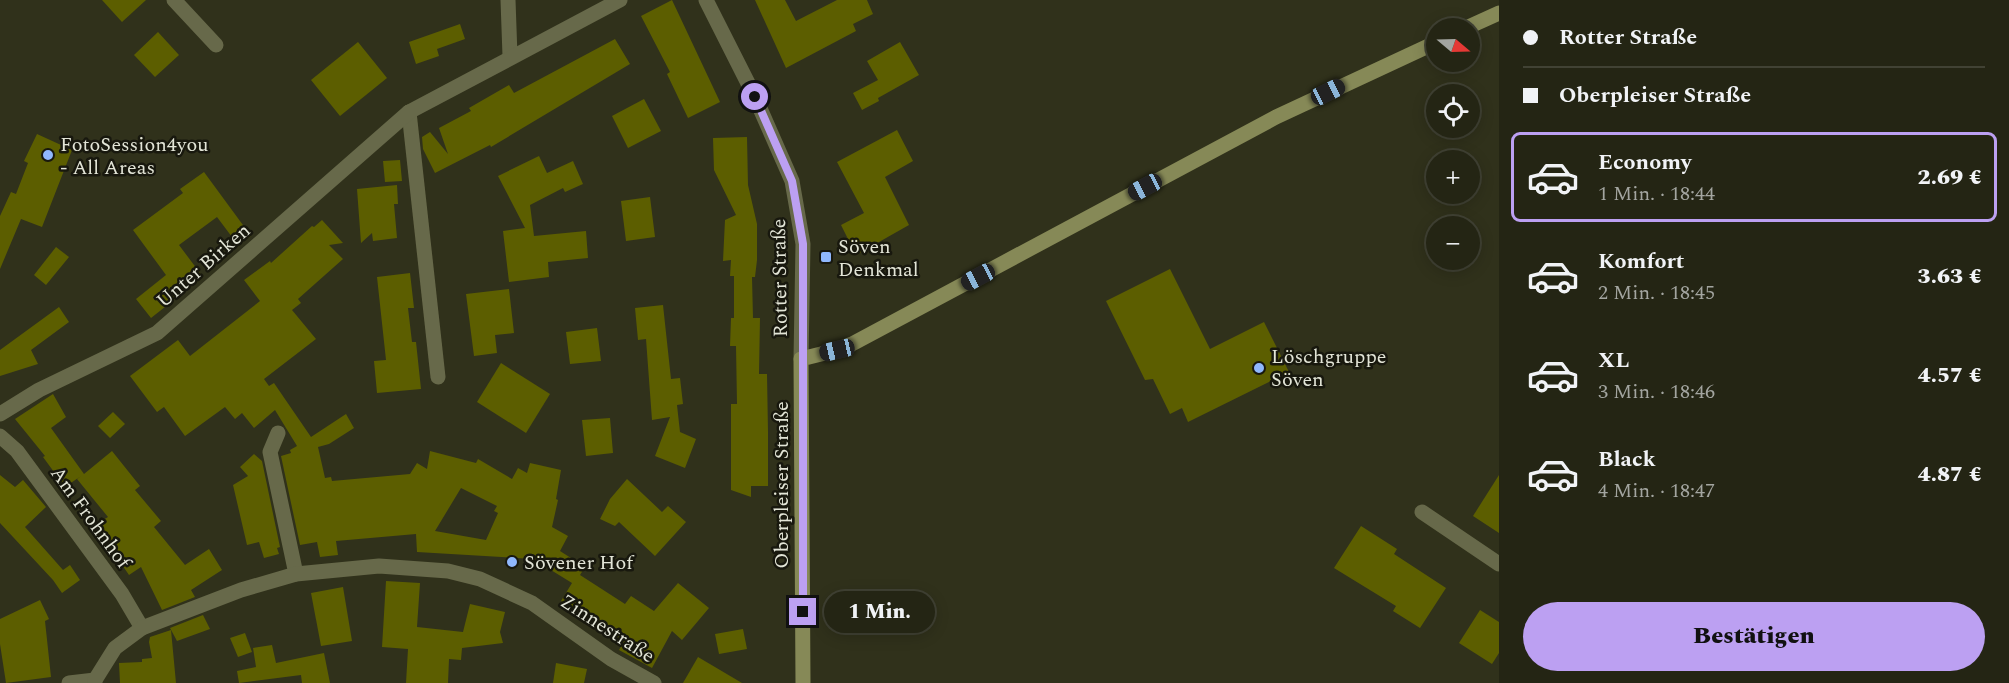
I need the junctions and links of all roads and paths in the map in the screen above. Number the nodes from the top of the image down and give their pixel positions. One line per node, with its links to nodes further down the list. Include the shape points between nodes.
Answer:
1 (174, 0): 7 (street)
2 (508, 0): 9 (street)
3 (620, 0): 9 (street, Unter Birken)
4 (706, 0): 11 (street, Rotter Straße, via 792,181 803,244)
5 (1499, 13): 6 (main road)
6 (1480, 22)
7 (216, 45)
8 (1426, 47): 11 (main road, via 1276,117 852,344)
9 (510, 56): 10 (street, Unter Birken)
10 (409, 112): 12 (street); 13 (street, Unter Birken, via 157,333 39,390)
11 (801, 359): 23 (main road, Oberpleiser Straße)
12 (438, 377)
13 (0, 414)
14 (278, 433): 18 (street, via 270,452)
15 (0, 436): 19 (street, Am Frohnhof, via 17,451 122,594)
16 (1422, 512): 17 (street)
17 (1499, 564)
18 (296, 574): 19 (street, Zinnestraße, via 241,590); 22 (street, Zinnestraße, via 379,566 448,571 480,579 532,603)
19 (142, 628): 20 (street, Zinnestraße, via 114,648)
20 (95, 682): 21 (street)
21 (69, 683)
22 (654, 683)
23 (803, 683)

